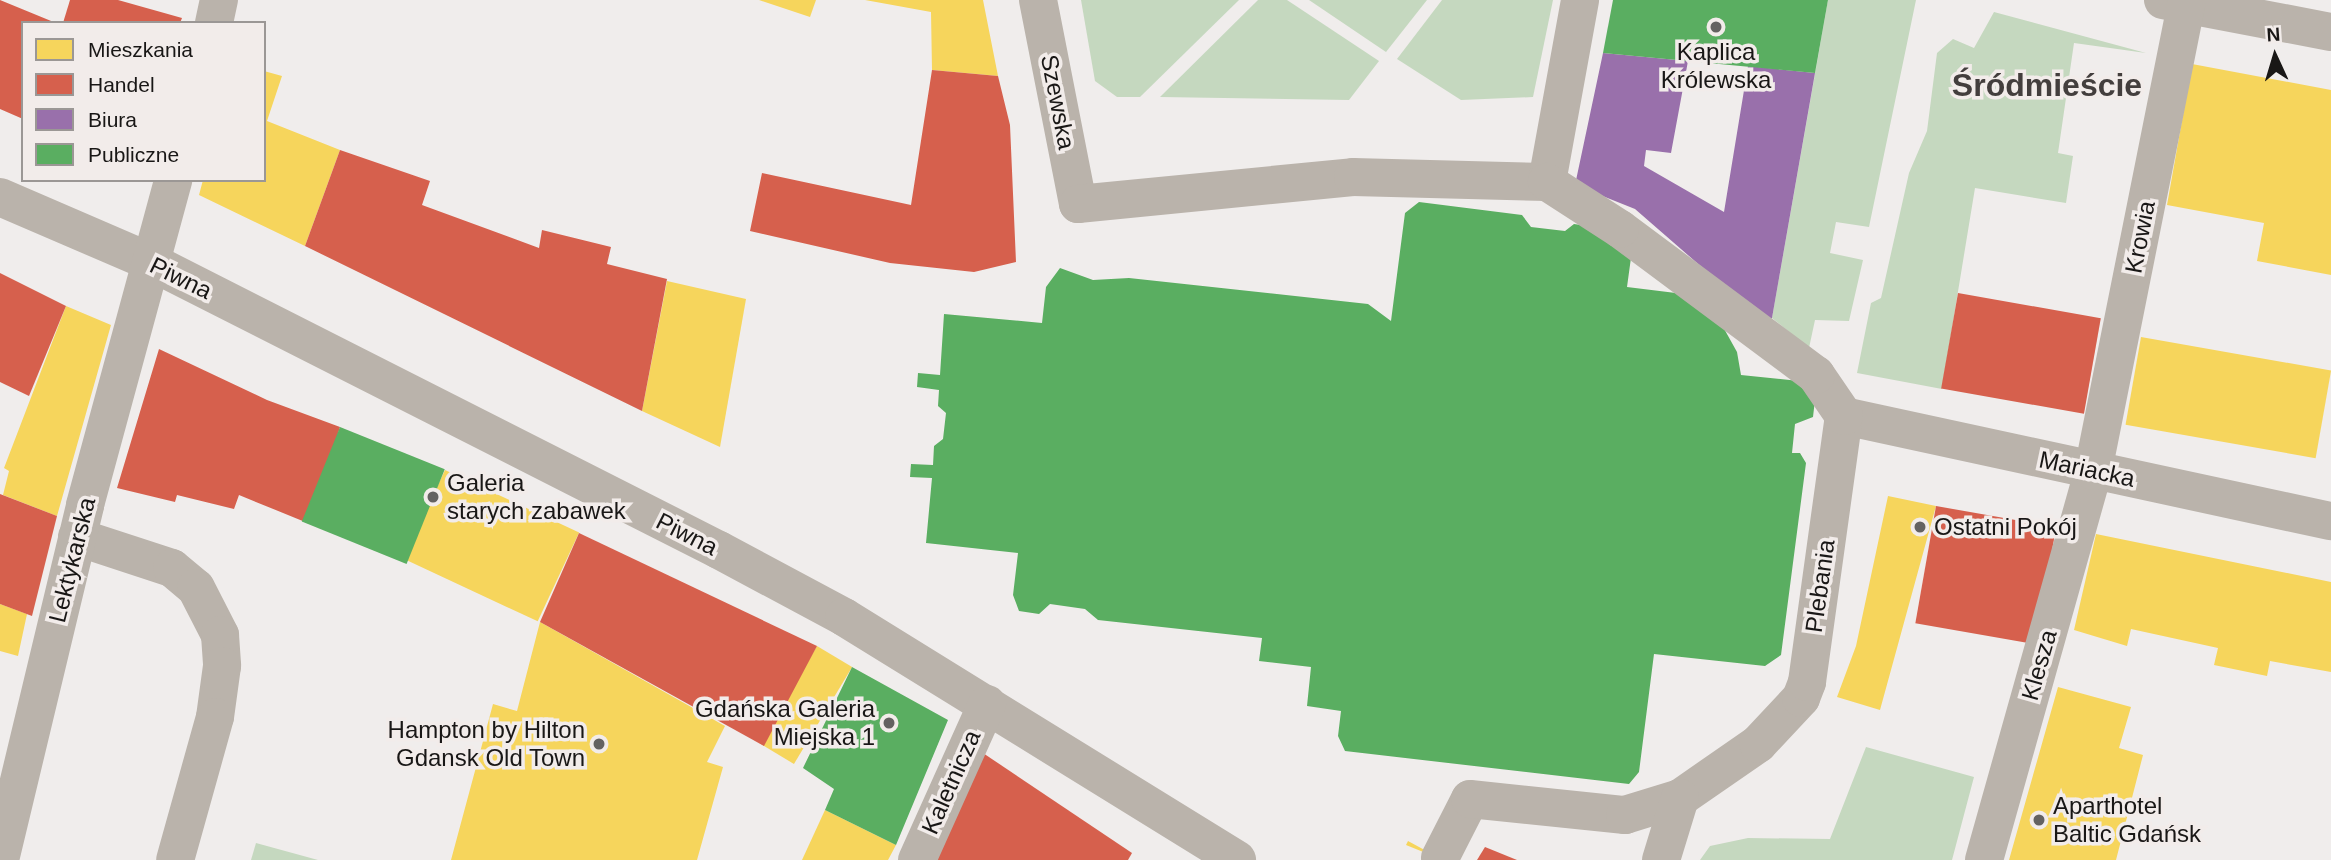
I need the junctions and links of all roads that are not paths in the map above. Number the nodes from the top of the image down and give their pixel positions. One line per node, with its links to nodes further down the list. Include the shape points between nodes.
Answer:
1 (219, 0): 5 (street)
2 (1038, 0): 8 (street, Szewska, via 1078,204 1353,177)
3 (1580, 0): 8 (street)
4 (2174, 2): 6 (street); 12 (street, Krowia)
5 (214, 21)
6 (2331, 32)
7 (172, 182): 10 (street, Lektykarska)
8 (1547, 182): 11 (street, via 1620,229 1816,375)
9 (0, 197): 10 (street, Piwna)
10 (151, 262): 14 (street, Lektykarska); 15 (street, Piwna, via 719,550 844,617)
11 (1844, 416): 12 (street, Mariacka); 17 (street, Plebania, via 1807,682 1801,698 1758,744)
12 (2093, 471): 13 (street, Mariacka); 24 (street, Klesza)
13 (2331, 522)
14 (77, 537): 16 (street, Lektykarska); 20 (street, via 172,568 197,589 220,635 222,666 215,717)
15 (987, 704): 21 (street, Kaletnicza); 22 (street, Piwna)
16 (12, 757): 19 (street, Lektykarska)
17 (1680, 798): 18 (street, Plebania, via 1625,815 1470,799); 23 (street)
18 (1440, 858)
19 (0, 860)
20 (175, 860)
21 (917, 860)
22 (1237, 860)
23 (1661, 860)
24 (1984, 860)

